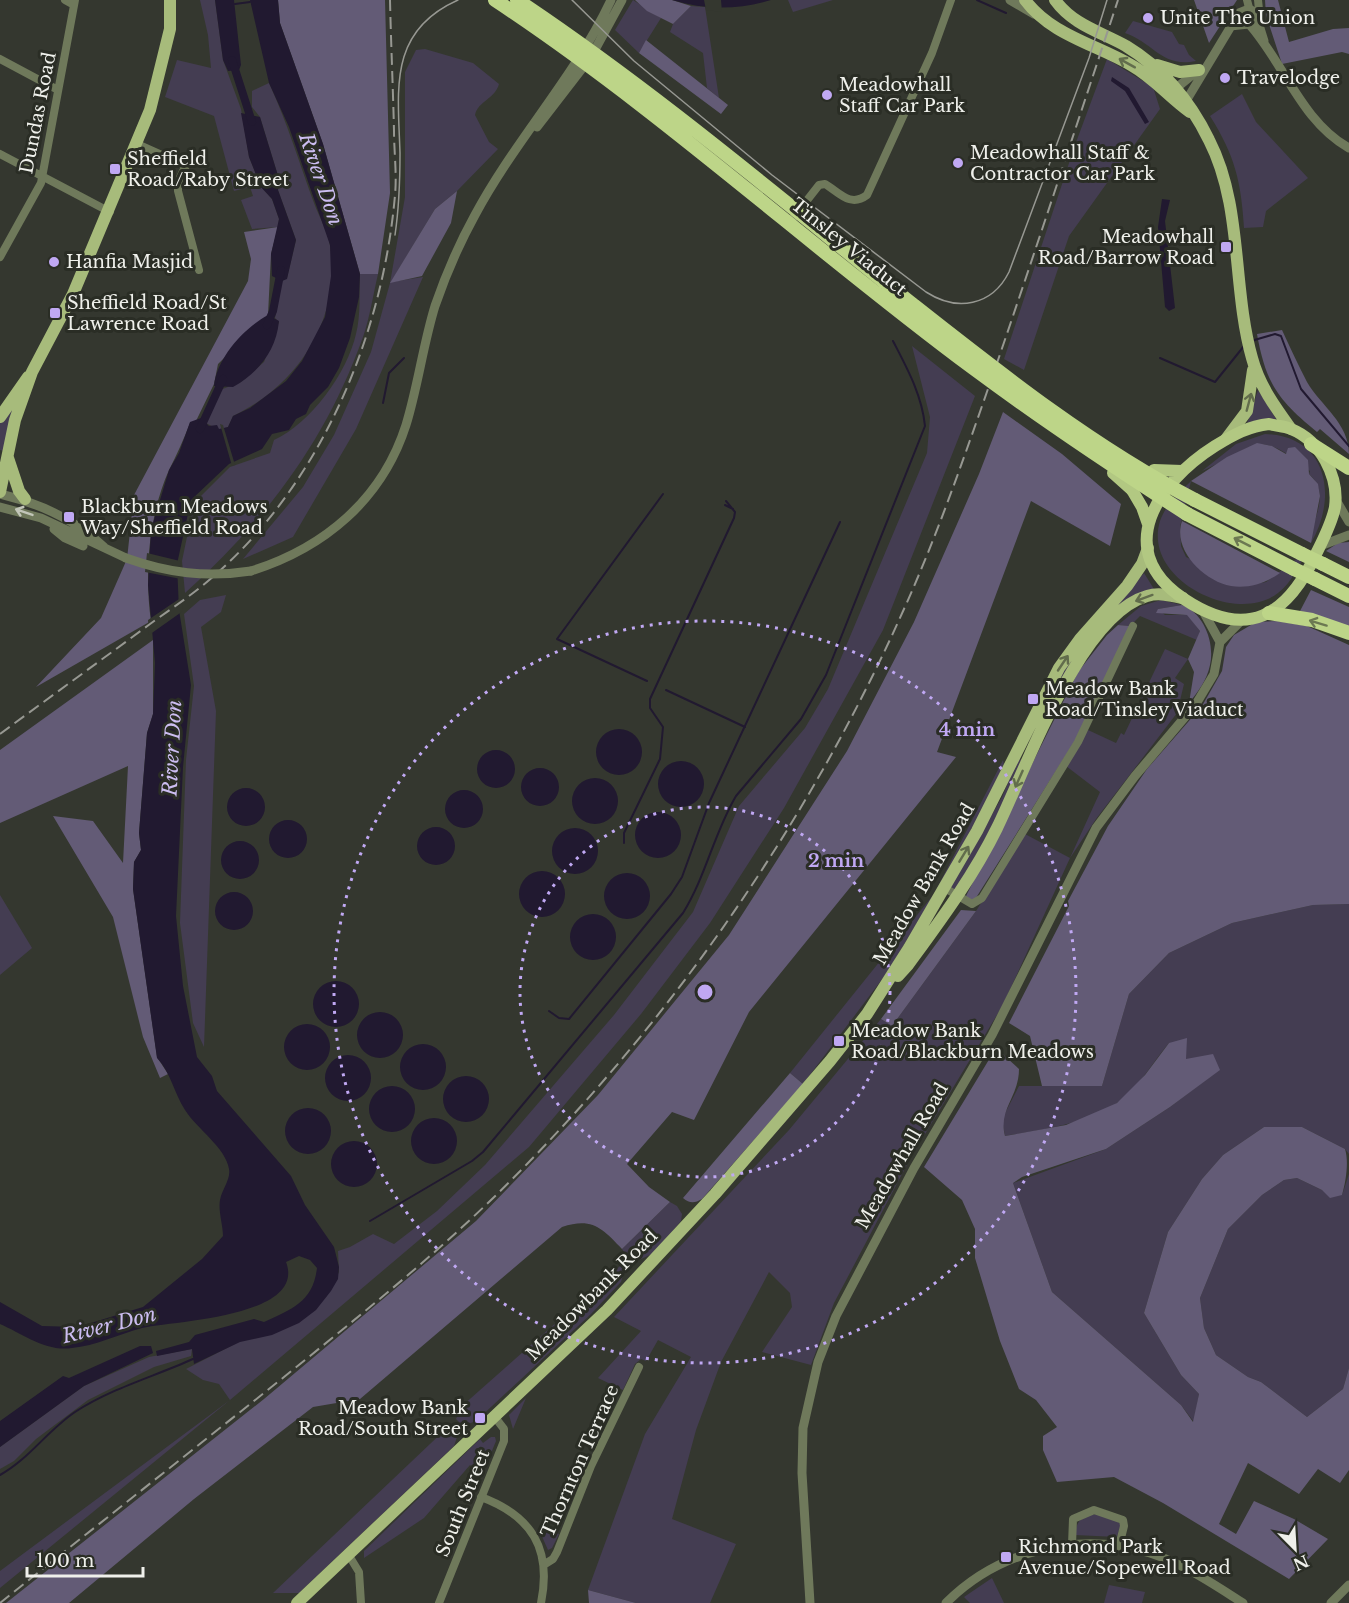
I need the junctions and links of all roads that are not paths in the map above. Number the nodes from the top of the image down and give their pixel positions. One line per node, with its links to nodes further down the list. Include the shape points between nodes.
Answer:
1 (65, 0): 14 (street)
2 (170, 0): 26 (main road, via 166,52)
3 (486, 0): 51 (highway, Tinsley Viaduct, bridge, via 607,84 971,372 1122,479 1142,507)
4 (495, 0): 57 (highway, Tinsley Viaduct, one-way to 4, bridge, via 1187,514 1127,476 973,368 612,81)
5 (517, 0): 56 (highway, Tinsley Viaduct, bridge, via 621,73 982,360 1125,461)
6 (525, 0): 45 (highway, Tinsley Viaduct, bridge, via 627,71 985,357 1127,457 1154,470)
7 (610, 0): 27 (street, via 566,78)
8 (622, 0): 27 (street, via 586,64 542,122)
9 (949, 0): 34 (street, via 932,53 867,195 856,201 846,200 825,184 819,185)
10 (1010, 0): 16 (street)
11 (1025, 0): 16 (main road)
12 (1054, 0): 22 (main road, via 1081,24)
13 (1258, 0): 17 (street)
14 (75, 2): 24 (street, Dundas Road)
15 (1246, 8): 17 (street, via 1256,12); 18 (street); 18 (street, via 1249,24); 21 (street)
16 (1036, 15): 25 (main road, one-way to 16, via 1131,65)
17 (1260, 22): 19 (street)
18 (1256, 31): 19 (street)
19 (1266, 46): 28 (street, via 1293,91 1323,126)
20 (0, 59): 24 (street)
21 (1210, 59): 23 (street); 25 (street)
22 (1150, 62): 23 (main road, via 1180,72); 25 (main road)
23 (1199, 70): 25 (street)
24 (58, 90): 32 (street, Dundas Road)
25 (1180, 98): 37 (main road, via 1214,150 1227,187)
26 (137, 144): 31 (street); 33 (main road)
27 (519, 145): 55 (street, bridge, via 476,213 451,262 435,307 406,425 392,459 353,514 329,535 279,562 251,571 184,574)
28 (1349, 148)
29 (0, 154): 32 (street)
30 (191, 154): 31 (street)
31 (186, 166): 36 (street, via 178,191)
32 (42, 177): 33 (street); 35 (street, Dundas Road)
33 (110, 212): 38 (main road, via 74,294)
34 (790, 222)
35 (0, 257)
36 (199, 270)
37 (1251, 355): 40 (main road, via 1270,400); 41 (main road, one-way to 37, via 1247,411 1253,381)
38 (32, 372): 39 (main road); 43 (main road)
39 (0, 417)
40 (1291, 429): 41 (highway, via 1256,425); 42 (highway)
41 (1226, 439): 45 (highway)
42 (1311, 444): 44 (highway); 47 (highway, via 1327,463 1334,480)
43 (4, 456): 46 (main road); 48 (main road)
44 (1349, 468)
45 (1182, 471): 51 (highway, via 1152,510)
46 (0, 493): 48 (street)
47 (1335, 498): 50 (street); 53 (highway)
48 (25, 499): 55 (street, via 69,521)
49 (0, 507): 55 (street, one-way to 49, via 23,511)
50 (1349, 522)
51 (1148, 526): 54 (highway)
52 (1349, 535): 53 (street)
53 (1320, 546): 60 (highway, via 1303,582 1285,603)
54 (1148, 548): 58 (highway, via 1152,567 1160,579); 65 (main road, Meadow Bank Road, one-way to 54, via 1059,668 1127,586)
55 (106, 549)
56 (1349, 577)
57 (1349, 596)
58 (1183, 598): 59 (highway); 66 (main road, Meadow Bank Road, one-way to 66, via 1147,596 1129,604 1111,621 1071,674)
59 (1203, 611): 61 (highway, via 1228,620); 64 (street)
60 (1269, 613): 61 (highway); 63 (highway, one-way to 60, via 1312,620)
61 (1242, 620): 64 (street)
62 (1133, 626): 68 (street, via 1078,742 982,898 972,904)
63 (1349, 633)
64 (1220, 642): 82 (street, Meadowhall Road, via 1214,674 1207,687 1122,792 1091,838 992,1035 914,1168 826,1337 806,1408 801,1450)
65 (1019, 743): 66 (main road); 67 (main road, Meadow Bank Road, one-way to 65, via 977,831)
66 (1033, 749): 68 (main road, Meadow Bank Road, one-way to 68, via 997,828)
67 (943, 887): 68 (street); 69 (main road, Meadow Bank Road)
68 (957, 896): 69 (main road, Meadow Bank Road, via 908,965)
69 (886, 987): 71 (main road, Meadowbank Road, via 830,1060 715,1194 607,1310)
70 (639, 1367): 76 (street, Thornton Terrace, via 591,1466 557,1552)
71 (494, 1416): 72 (street, South Street, via 504,1429 504,1441); 75 (main road, Meadowbank Road)
72 (481, 1497): 76 (street, via 520,1518 536,1540); 80 (street, South Street)
73 (1072, 1545): 74 (street); 74 (street, via 1073,1519 1095,1510 1123,1520); 83 (street, via 1007,1560 976,1578)
74 (1119, 1546): 84 (street, via 1150,1553 1183,1567)
75 (348, 1554): 78 (main road, Meadowbank Road); 79 (street, via 359,1572)
76 (545, 1564): 81 (street)
77 (1349, 1585): 85 (street)
78 (297, 1603)
79 (361, 1603)
80 (439, 1603)
81 (541, 1603)
82 (810, 1603)
83 (946, 1603)
84 (1243, 1603)
85 (1331, 1603)

